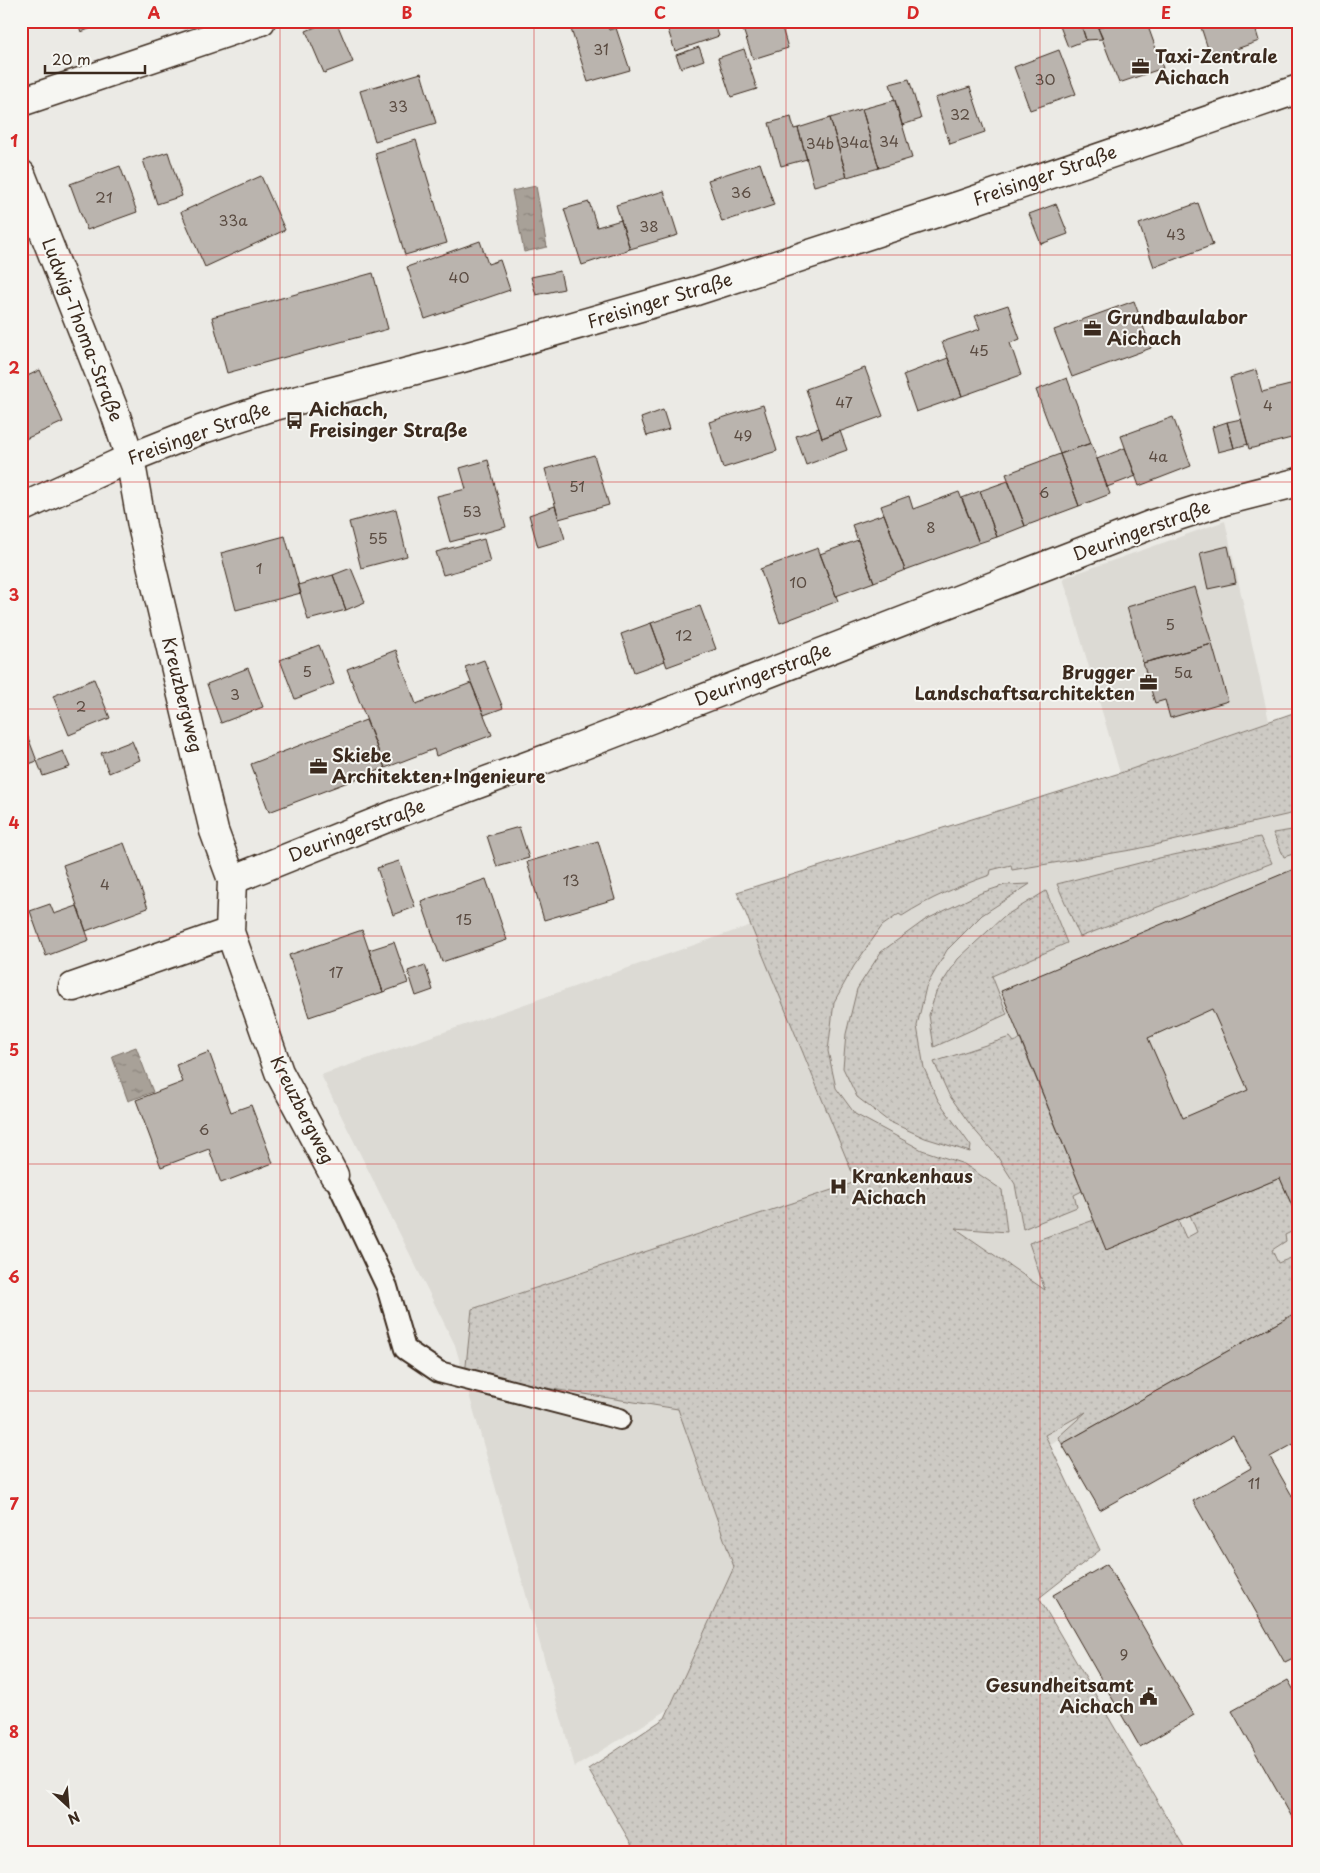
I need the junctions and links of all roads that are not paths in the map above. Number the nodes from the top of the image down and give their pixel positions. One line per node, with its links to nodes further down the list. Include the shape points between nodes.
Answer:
1 (261, 21): 3 (street)
2 (1299, 89): 5 (street, Freisinger Straße, via 948,210 696,291 455,360 267,408)
3 (21, 102)
4 (21, 174): 5 (street, Ludwig-Thoma-Straße)
5 (130, 458): 7 (street, Freisinger Straße); 8 (street, Kreuzbergweg, via 142,526 214,831)
6 (1299, 482): 8 (street, Deuringerstraße, via 1153,524)
7 (21, 508)
8 (232, 880): 9 (street, Kreuzbergweg)
9 (230, 932): 10 (street); 11 (street, Kreuzbergweg, via 279,1072)
10 (73, 987)
11 (334, 1175): 12 (lane, via 387,1287 405,1349 439,1372)
12 (620, 1419)

